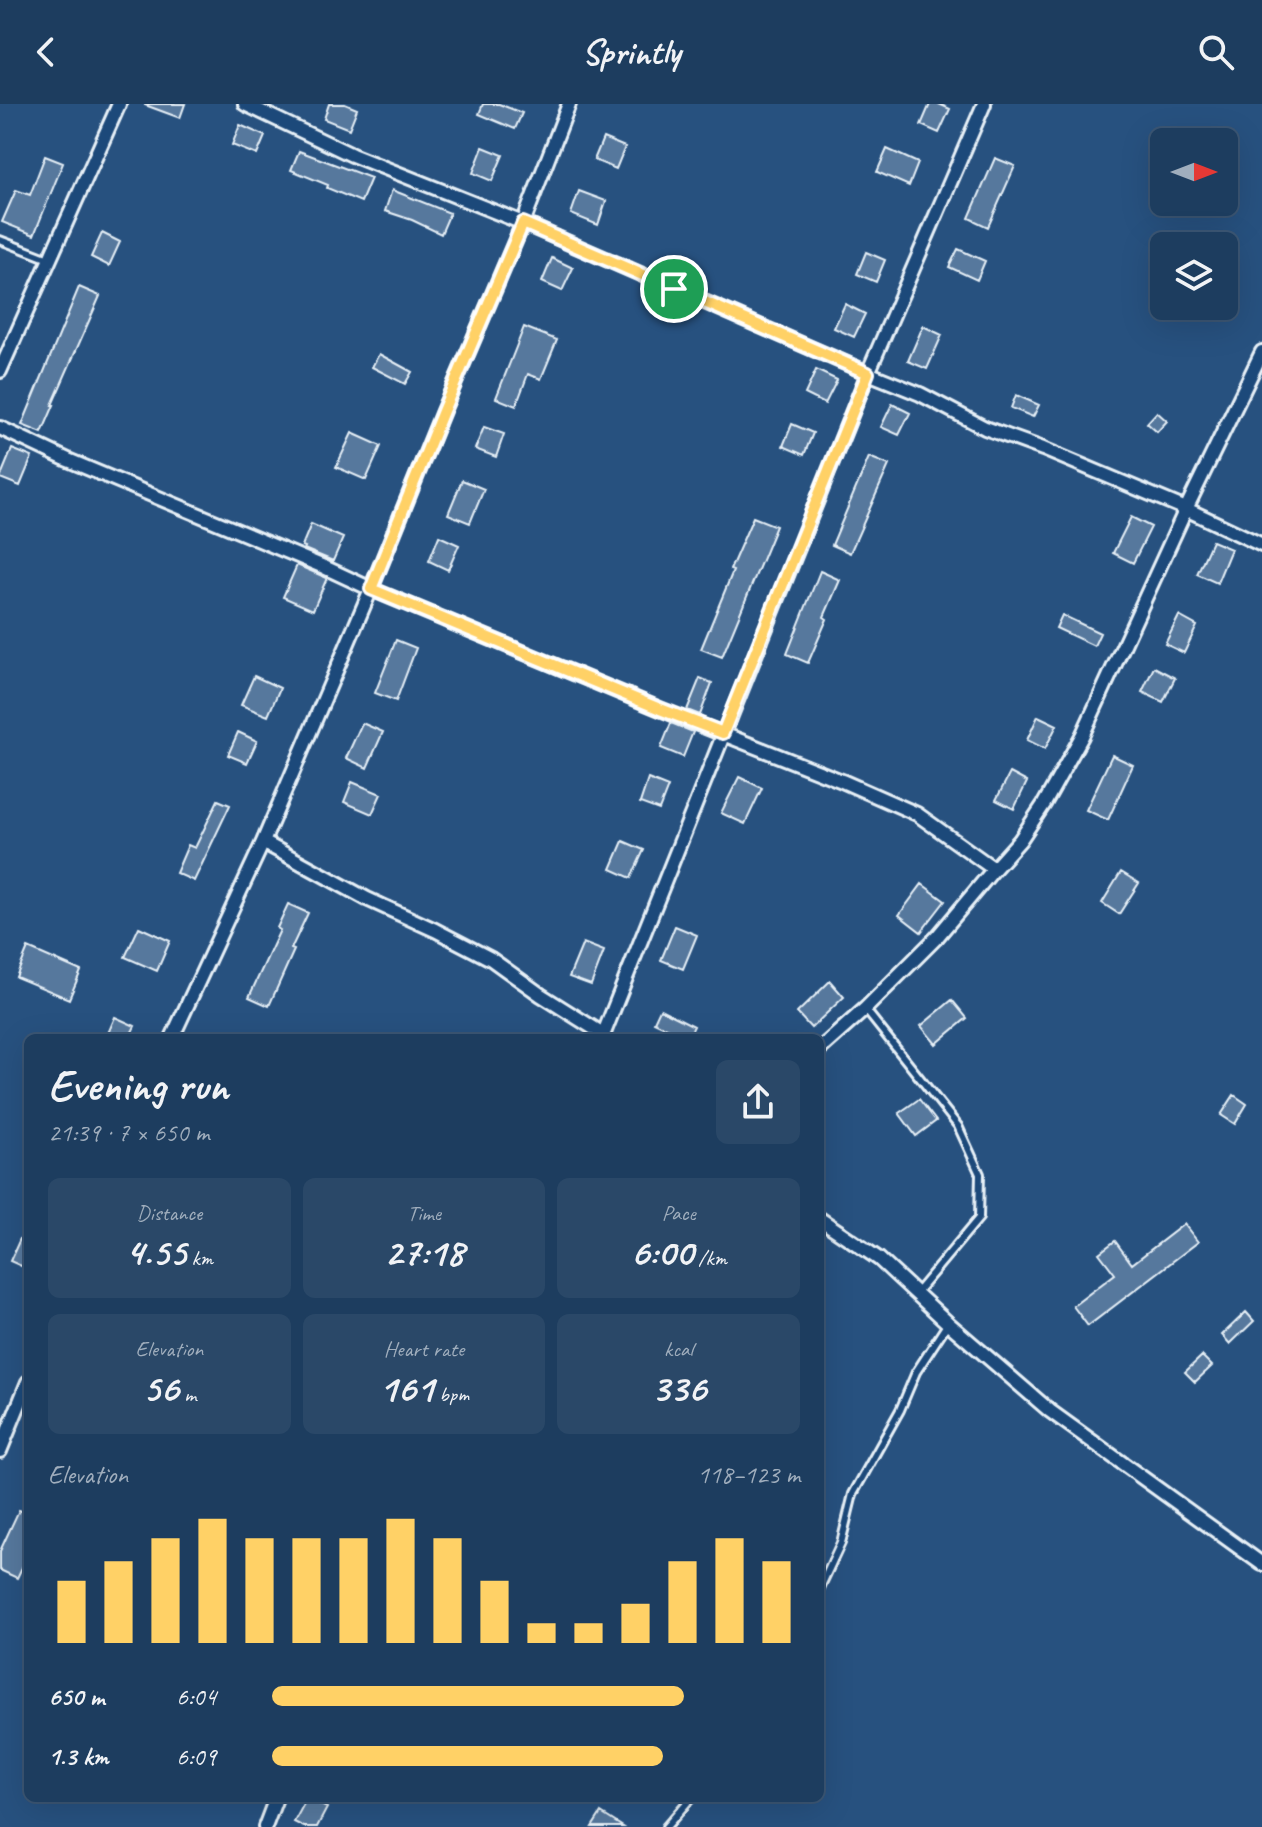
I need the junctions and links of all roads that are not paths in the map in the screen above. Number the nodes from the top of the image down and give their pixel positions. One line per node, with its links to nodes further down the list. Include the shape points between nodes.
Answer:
1 (119, 104): 7 (street)
2 (245, 104): 5 (street, via 352,155)
3 (569, 104): 5 (street)
4 (984, 104): 10 (street)
5 (523, 223): 10 (street); 14 (street)
6 (0, 240): 7 (lane)
7 (50, 260): 9 (street)
8 (1262, 352): 12 (street)
9 (0, 371)
10 (868, 373): 12 (street, via 985,428); 15 (street)
11 (0, 428): 14 (street)
12 (1186, 509): 13 (street); 17 (street, via 1082,736 1044,804)
13 (1262, 545)
14 (371, 589): 15 (street); 16 (street)
15 (723, 733): 17 (street, via 917,814); 21 (street)
16 (263, 842): 19 (street); 20 (street, via 491,959)
17 (994, 869): 18 (street, via 937,937)
18 (865, 1009): 22 (street); 24 (lane, via 958,1126 980,1174 979,1218)
19 (174, 1034)
20 (600, 1034)
21 (604, 1034)
22 (824, 1045)
23 (824, 1222): 24 (street)
24 (917, 1292): 25 (street)
25 (948, 1323): 28 (street, via 1050,1411); 29 (lane, via 916,1372 853,1494 841,1543)
26 (24, 1392): 27 (street)
27 (0, 1451)
28 (1262, 1564)
29 (824, 1579)
30 (274, 1802): 32 (street)
31 (688, 1802): 33 (lane)
32 (265, 1827)
33 (666, 1827)

